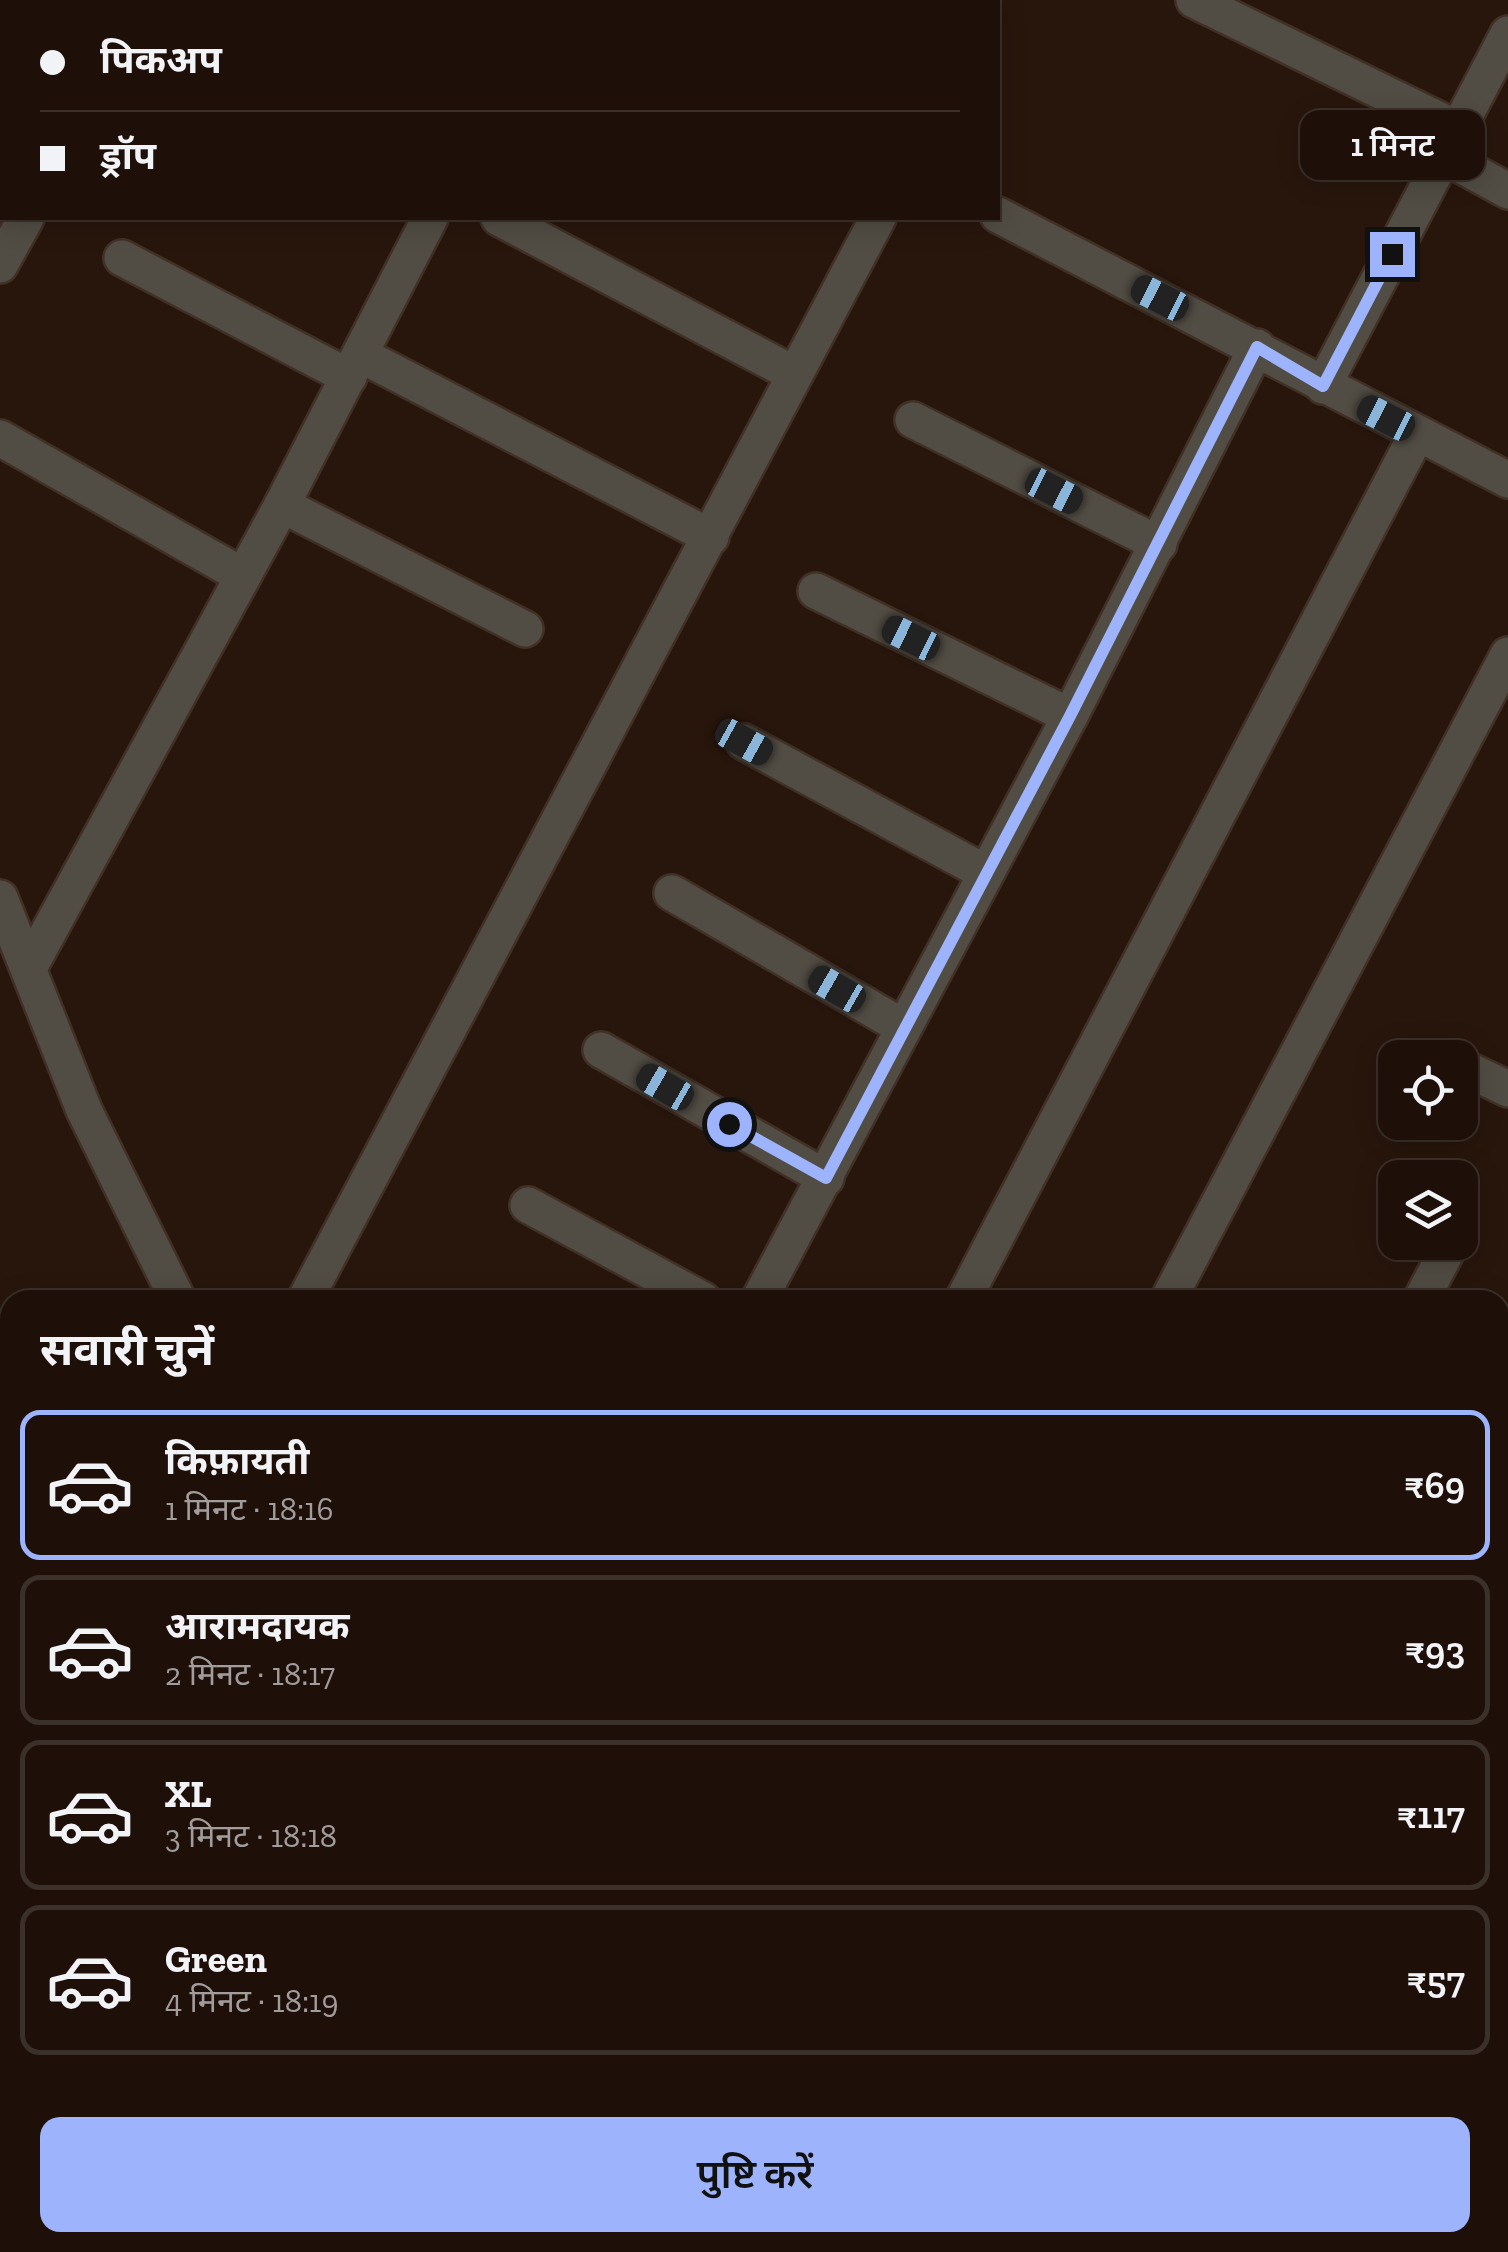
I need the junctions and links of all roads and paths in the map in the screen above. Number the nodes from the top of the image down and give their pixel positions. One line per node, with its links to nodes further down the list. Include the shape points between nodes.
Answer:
1 (1194, 0): 3 (street)
2 (1508, 34): 3 (street)
3 (1450, 142): 4 (street); 15 (street)
4 (1508, 191)
5 (1000, 216): 12 (street)
6 (25, 220): 11 (street)
7 (429, 220): 13 (street)
8 (503, 220): 14 (street)
9 (877, 220): 14 (street)
10 (122, 258): 13 (street)
11 (0, 265)
12 (1257, 347): 15 (street); 22 (street)
13 (356, 366): 20 (street); 21 (street)
14 (794, 374): 21 (street)
15 (1323, 386): 17 (street)
16 (913, 420): 22 (street)
17 (1417, 434): 19 (street); 44 (street)
18 (0, 438): 23 (street)
19 (1508, 480)
20 (282, 505): 23 (street); 25 (street)
21 (711, 538): 41 (street)
22 (1159, 544): 27 (street)
23 (243, 576): 32 (street)
24 (816, 591): 27 (street)
25 (524, 629)
26 (1508, 655): 45 (street)
27 (1070, 716): 29 (street)
28 (744, 742): 29 (street)
29 (986, 873): 33 (street)
30 (672, 893): 33 (street)
31 (0, 898): 32 (street)
32 (30, 966): 40 (street, via 84,1110)
33 (903, 1027): 37 (street)
34 (600, 1050): 37 (street)
35 (1478, 1074): 36 (street)
36 (1508, 1089)
37 (826, 1178): 43 (street)
38 (528, 1205): 42 (street)
39 (1442, 1260): 46 (street)
40 (173, 1290)
41 (310, 1290)
42 (685, 1290)
43 (764, 1290)
44 (968, 1290)
45 (1173, 1290)
46 (1426, 1290)

